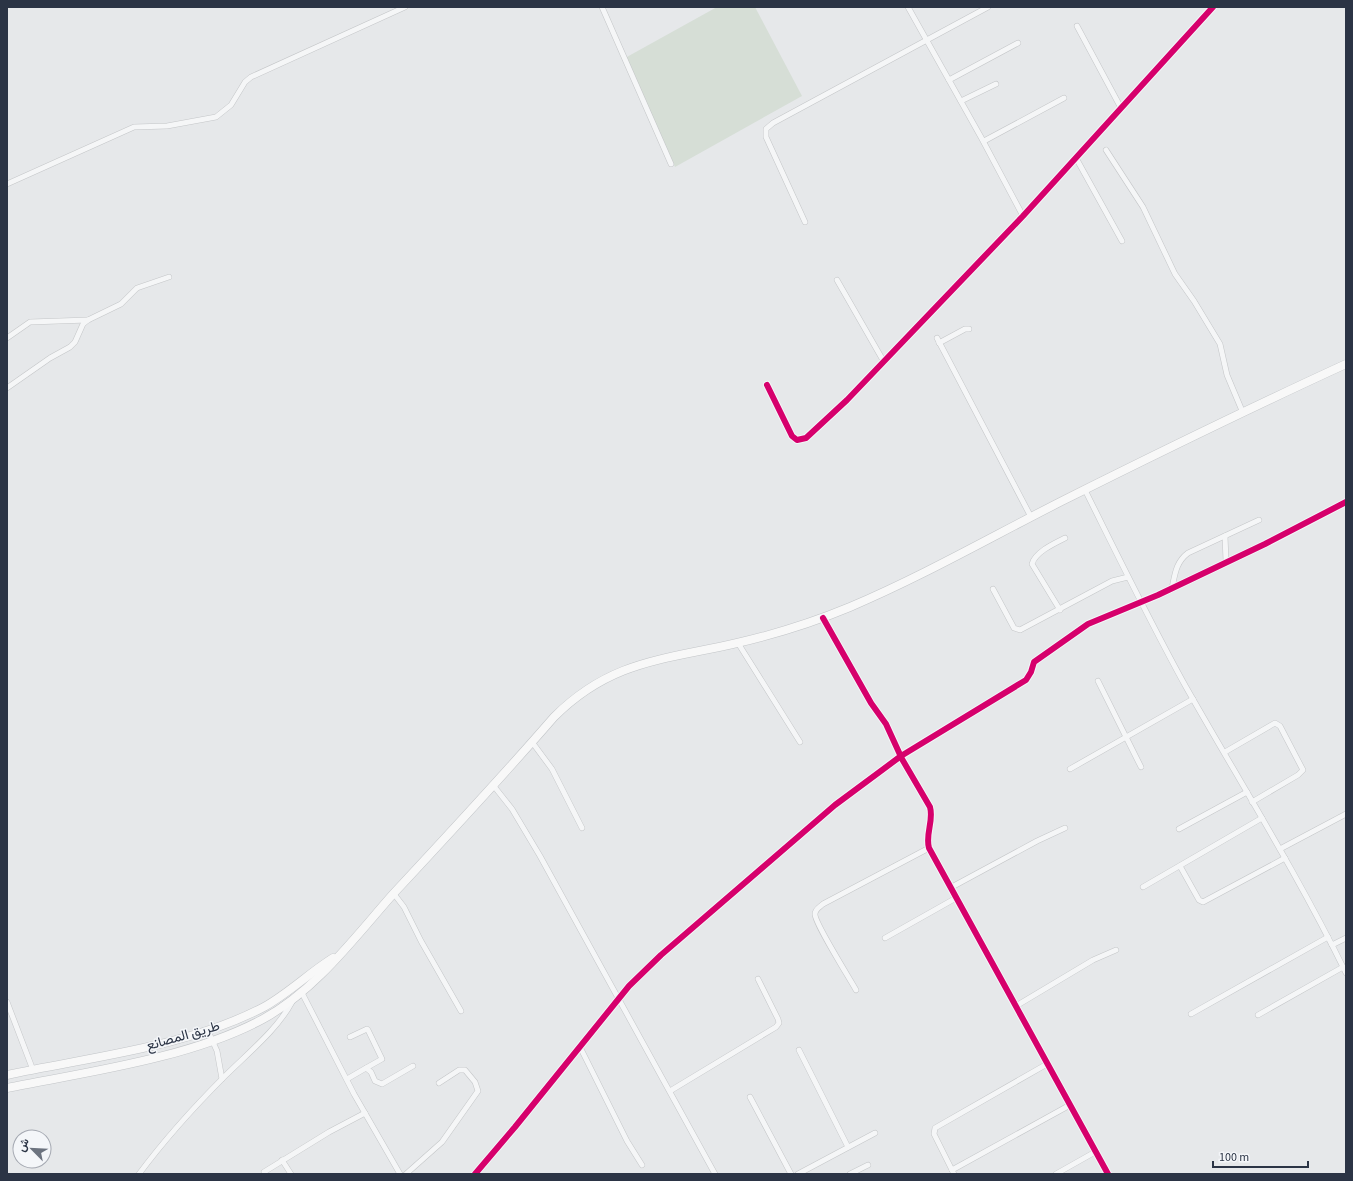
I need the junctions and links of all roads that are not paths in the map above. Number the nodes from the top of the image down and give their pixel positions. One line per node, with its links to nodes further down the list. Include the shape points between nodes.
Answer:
1 (405, 7): 18 (street, via 251,76 231,105 216,117 167,126 134,127)
2 (602, 7): 17 (street)
3 (908, 7): 7 (street)
4 (988, 7): 7 (street)
5 (1213, 7): 13 (street)
6 (1077, 26): 13 (street)
7 (925, 41): 9 (street); 20 (street, via 834,89 766,129 766,137)
8 (1018, 43): 9 (street)
9 (949, 80): 12 (street)
10 (996, 84): 12 (street)
11 (1064, 98): 14 (street)
12 (961, 101): 14 (street)
13 (1121, 108): 16 (street)
14 (984, 141): 19 (street)
15 (1106, 150): 31 (street, via 1143,207 1175,274 1220,344 1227,375)
16 (1076, 158): 19 (street); 21 (street)
17 (671, 164)
18 (7, 184)
19 (1023, 216): 27 (street)
20 (804, 222)
21 (1122, 241)
22 (169, 278): 24 (street, via 137,288 121,304)
23 (837, 280): 27 (street)
24 (88, 320): 26 (street, via 30,322); 30 (street, via 83,324 75,342)
25 (969, 329): 34 (street, via 938,340)
26 (7, 338)
27 (884, 362): 29 (street, via 847,400 801,440 795,439 791,433)
28 (1346, 364): 31 (main road, طريق المصانع)
29 (767, 385)
30 (7, 388)
31 (1243, 413): 32 (main road, طريق المصانع)
32 (1085, 490): 34 (main road, طريق المصانع); 39 (street)
33 (1346, 502): 38 (street)
34 (1031, 517): 44 (main road, طريق المصانع, via 930,570)
35 (1258, 520): 36 (street)
36 (1225, 536): 38 (street); 40 (street, via 1182,558 1176,568)
37 (1065, 538): 43 (street, via 1034,559 1032,564)
38 (1226, 561): 40 (street)
39 (1128, 577): 42 (street); 43 (street, via 1112,581)
40 (1172, 588): 42 (street)
41 (993, 589): 43 (street, via 1014,628 1018,630)
42 (1141, 602): 47 (street); 52 (street, via 1084,626 1034,662 1032,672 1026,680)
43 (1060, 610)
44 (823, 618): 45 (main road, طريق المصانع); 52 (street, via 886,724)
45 (738, 643): 49 (main road, طريق المصانع, via 664,658 610,676 578,695); 50 (street)
46 (1098, 682): 48 (street)
47 (1194, 699): 48 (street); 51 (street)
48 (1125, 738): 53 (street); 54 (street)
49 (532, 742): 55 (main road, طريق المصانع); 60 (street, via 552,769)
50 (800, 742)
51 (1225, 752): 56 (street); 57 (street, via 1275,722 1280,726 1303,770)
52 (901, 756): 63 (street, via 931,810); 81 (street, via 835,805 741,885 640,973)
53 (1141, 767)
54 (1070, 769)
55 (493, 785): 69 (main road, طريق المصانع); 81 (street, via 512,809 540,856)
56 (1247, 792): 57 (street); 62 (street)
57 (1252, 802): 59 (street)
58 (1346, 814): 64 (street)
59 (1262, 818): 64 (street); 66 (street)
60 (582, 828)
61 (1065, 828): 68 (street)
62 (1179, 829)
63 (928, 848): 68 (street); 79 (street, via 823,904 815,912 823,932)
64 (1280, 849): 65 (street)
65 (1285, 858): 66 (street, via 1203,902 1199,900); 71 (street)
66 (1180, 866): 67 (street)
67 (1143, 887)
68 (950, 888): 70 (street)
69 (394, 894): 76 (main road, طريق المصانع); 84 (street, via 404,907)
70 (956, 898): 72 (street); 83 (street)
71 (1328, 937): 74 (street); 85 (street)
72 (885, 938)
73 (1346, 938): 74 (street)
74 (1332, 945): 77 (street)
75 (1116, 950): 83 (street, via 1093,960)
76 (341, 953): 80 (main road, طريق المصانع, via 324,972); 87 (main road, طريق المصانع, via 264,1007)
77 (1345, 970): 86 (street)
78 (758, 979): 101 (street, via 778,1019 776,1027)
79 (856, 990)
80 (298, 994): 89 (main road, طريق المصانع, via 263,1019); 97 (street, via 287,1012); 98 (street)
81 (618, 1000): 90 (street); 101 (street)
82 (7, 1002): 95 (street)
83 (1016, 1006): 92 (street)
84 (462, 1011)
85 (1191, 1014)
86 (1258, 1015)
87 (208, 1031): 89 (street); 95 (main road, طريق المصانع)
88 (350, 1037): 94 (street, via 368,1030 382,1059)
89 (212, 1040): 97 (street, via 218,1055); 100 (main road, طريق المصانع, via 150,1058)
90 (580, 1047): 109 (street, via 627,1141); 117 (street)
91 (799, 1050): 106 (street)
92 (1048, 1064): 103 (street); 112 (street, via 935,1128 934,1134)
93 (413, 1066): 94 (street, via 382,1084 375,1081)
94 (366, 1068): 98 (street)
95 (33, 1070): 96 (main road, طريق المصانع)
96 (7, 1075)
97 (222, 1079): 113 (street, via 187,1116)
98 (347, 1079): 104 (street)
99 (440, 1083): 116 (street, via 459,1070 465,1070 475,1082 478,1091 442,1142)
100 (7, 1088)
101 (670, 1091): 118 (street)
102 (750, 1096): 119 (street)
103 (1070, 1105): 107 (street); 112 (street)
104 (364, 1113): 108 (street); 115 (street)
105 (875, 1133): 106 (street)
106 (848, 1147): 120 (street)
107 (1095, 1152): 122 (street); 123 (street)
108 (282, 1160): 111 (street); 114 (street)
109 (642, 1165)
110 (868, 1165): 121 (street)
111 (264, 1172)
112 (953, 1172)
113 (139, 1174)
114 (291, 1174)
115 (400, 1174)
116 (406, 1174)
117 (475, 1174)
118 (714, 1174)
119 (791, 1174)
120 (798, 1174)
121 (850, 1174)
122 (1056, 1174)
123 (1108, 1174)

